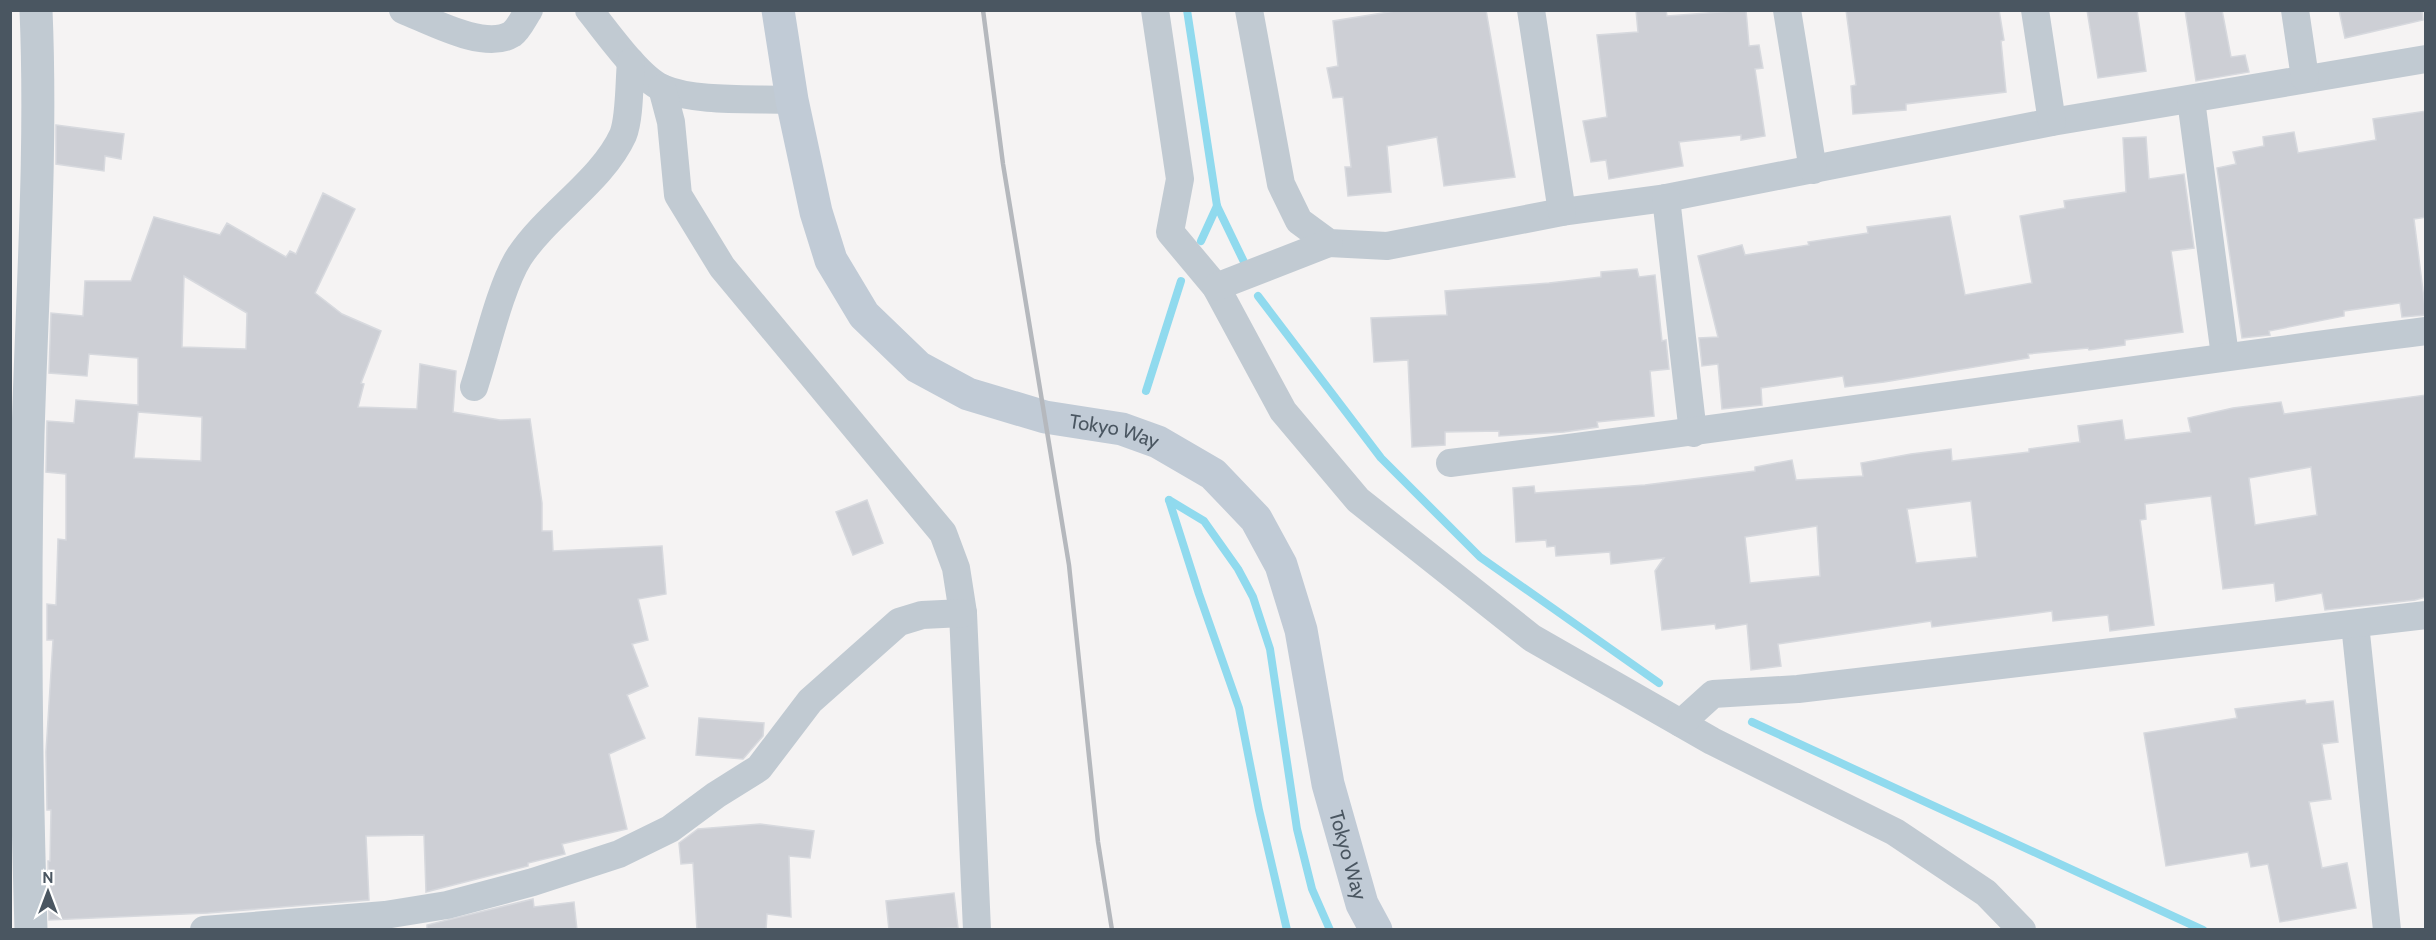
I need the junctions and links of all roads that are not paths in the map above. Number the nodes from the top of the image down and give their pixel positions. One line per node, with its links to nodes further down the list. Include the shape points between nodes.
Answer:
1 (36, 10): 34 (street, via 39,99 28,437 26,756)
2 (403, 10): 3 (street, via 481,40 497,40 514,33)
3 (528, 10)
4 (589, 10): 13 (street)
5 (778, 10): 16 (main road, Tokyo Way)
6 (1155, 10): 23 (street, via 1180,179 1170,232)
7 (1249, 10): 22 (street, via 1281,184 1299,221)
8 (1531, 10): 21 (street)
9 (1787, 10): 19 (street)
10 (2035, 10): 18 (street)
11 (2295, 10): 14 (street)
12 (2426, 59): 14 (street)
13 (631, 62): 15 (street); 26 (street, via 624,133 609,158 538,231 518,259)
14 (2305, 78): 17 (street)
15 (662, 87): 16 (street, via 701,97); 29 (street, via 671,122 678,195 722,267 943,533 956,568)
16 (792, 100): 37 (main road, Tokyo Way, via 816,212 831,260 864,315 918,367 968,394 1045,417 1122,429 1158,442 1213,474 1256,519 1281,564 1301,630 1328,784 1362,904)
17 (2191, 100): 18 (street); 25 (street)
18 (2052, 122): 19 (street)
19 (1813, 170): 20 (street)
20 (1666, 198): 21 (street); 27 (street)
21 (1562, 212): 22 (street, via 1387,246)
22 (1329, 243): 23 (street)
23 (1216, 287): 32 (street, via 1283,411 1358,500 1532,638)
24 (2426, 331): 25 (street)
25 (2225, 356): 27 (street)
26 (474, 387)
27 (1693, 433): 28 (street)
28 (1450, 463)
29 (963, 613): 33 (street, via 921,615 899,622 810,701 759,768 670,829 619,854); 36 (street)
30 (2426, 615): 31 (street)
31 (2355, 624): 32 (street, via 1798,689 1713,694); 39 (street)
32 (1681, 723): 38 (street, via 1895,832 1986,893)
33 (388, 922): 35 (street)
34 (31, 930)
35 (204, 930)
36 (977, 930)
37 (1376, 930)
38 (2022, 930)
39 (2387, 930)

